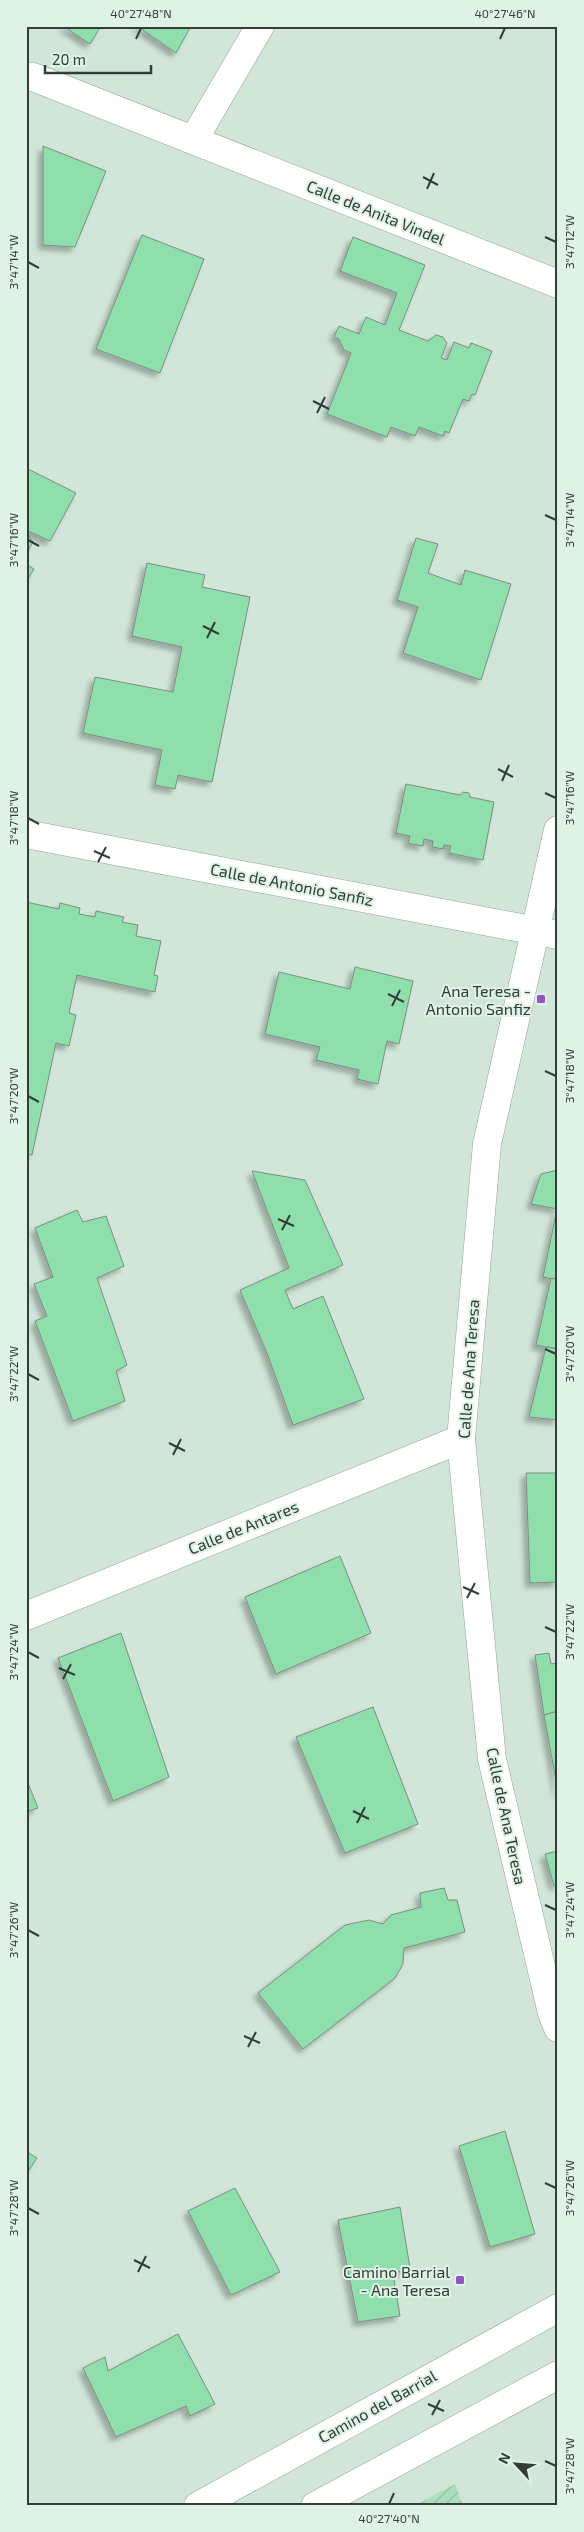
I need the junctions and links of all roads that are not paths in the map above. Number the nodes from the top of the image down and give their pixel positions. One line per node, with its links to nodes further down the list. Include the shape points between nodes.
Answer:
1 (260, 26): 3 (street)
2 (30, 77): 3 (street, Calle de Anita Vindel)
3 (194, 139): 4 (street, Calle de Anita Vindel)
4 (558, 284)
5 (558, 830): 7 (street, Calle de Ana Teresa)
6 (26, 834): 7 (street, Calle de Antonio Sanfiz)
7 (546, 932): 8 (street, Calle de Ana Teresa, via 487,1144)
8 (461, 1439): 9 (street, Calle de Antares); 10 (street, Calle de Ana Teresa, via 492,1759)
9 (26, 1616)
10 (558, 2028)
11 (558, 2308): 13 (street, Camino del Barrial)
12 (558, 2375): 14 (street)
13 (198, 2506)
14 (315, 2506)

